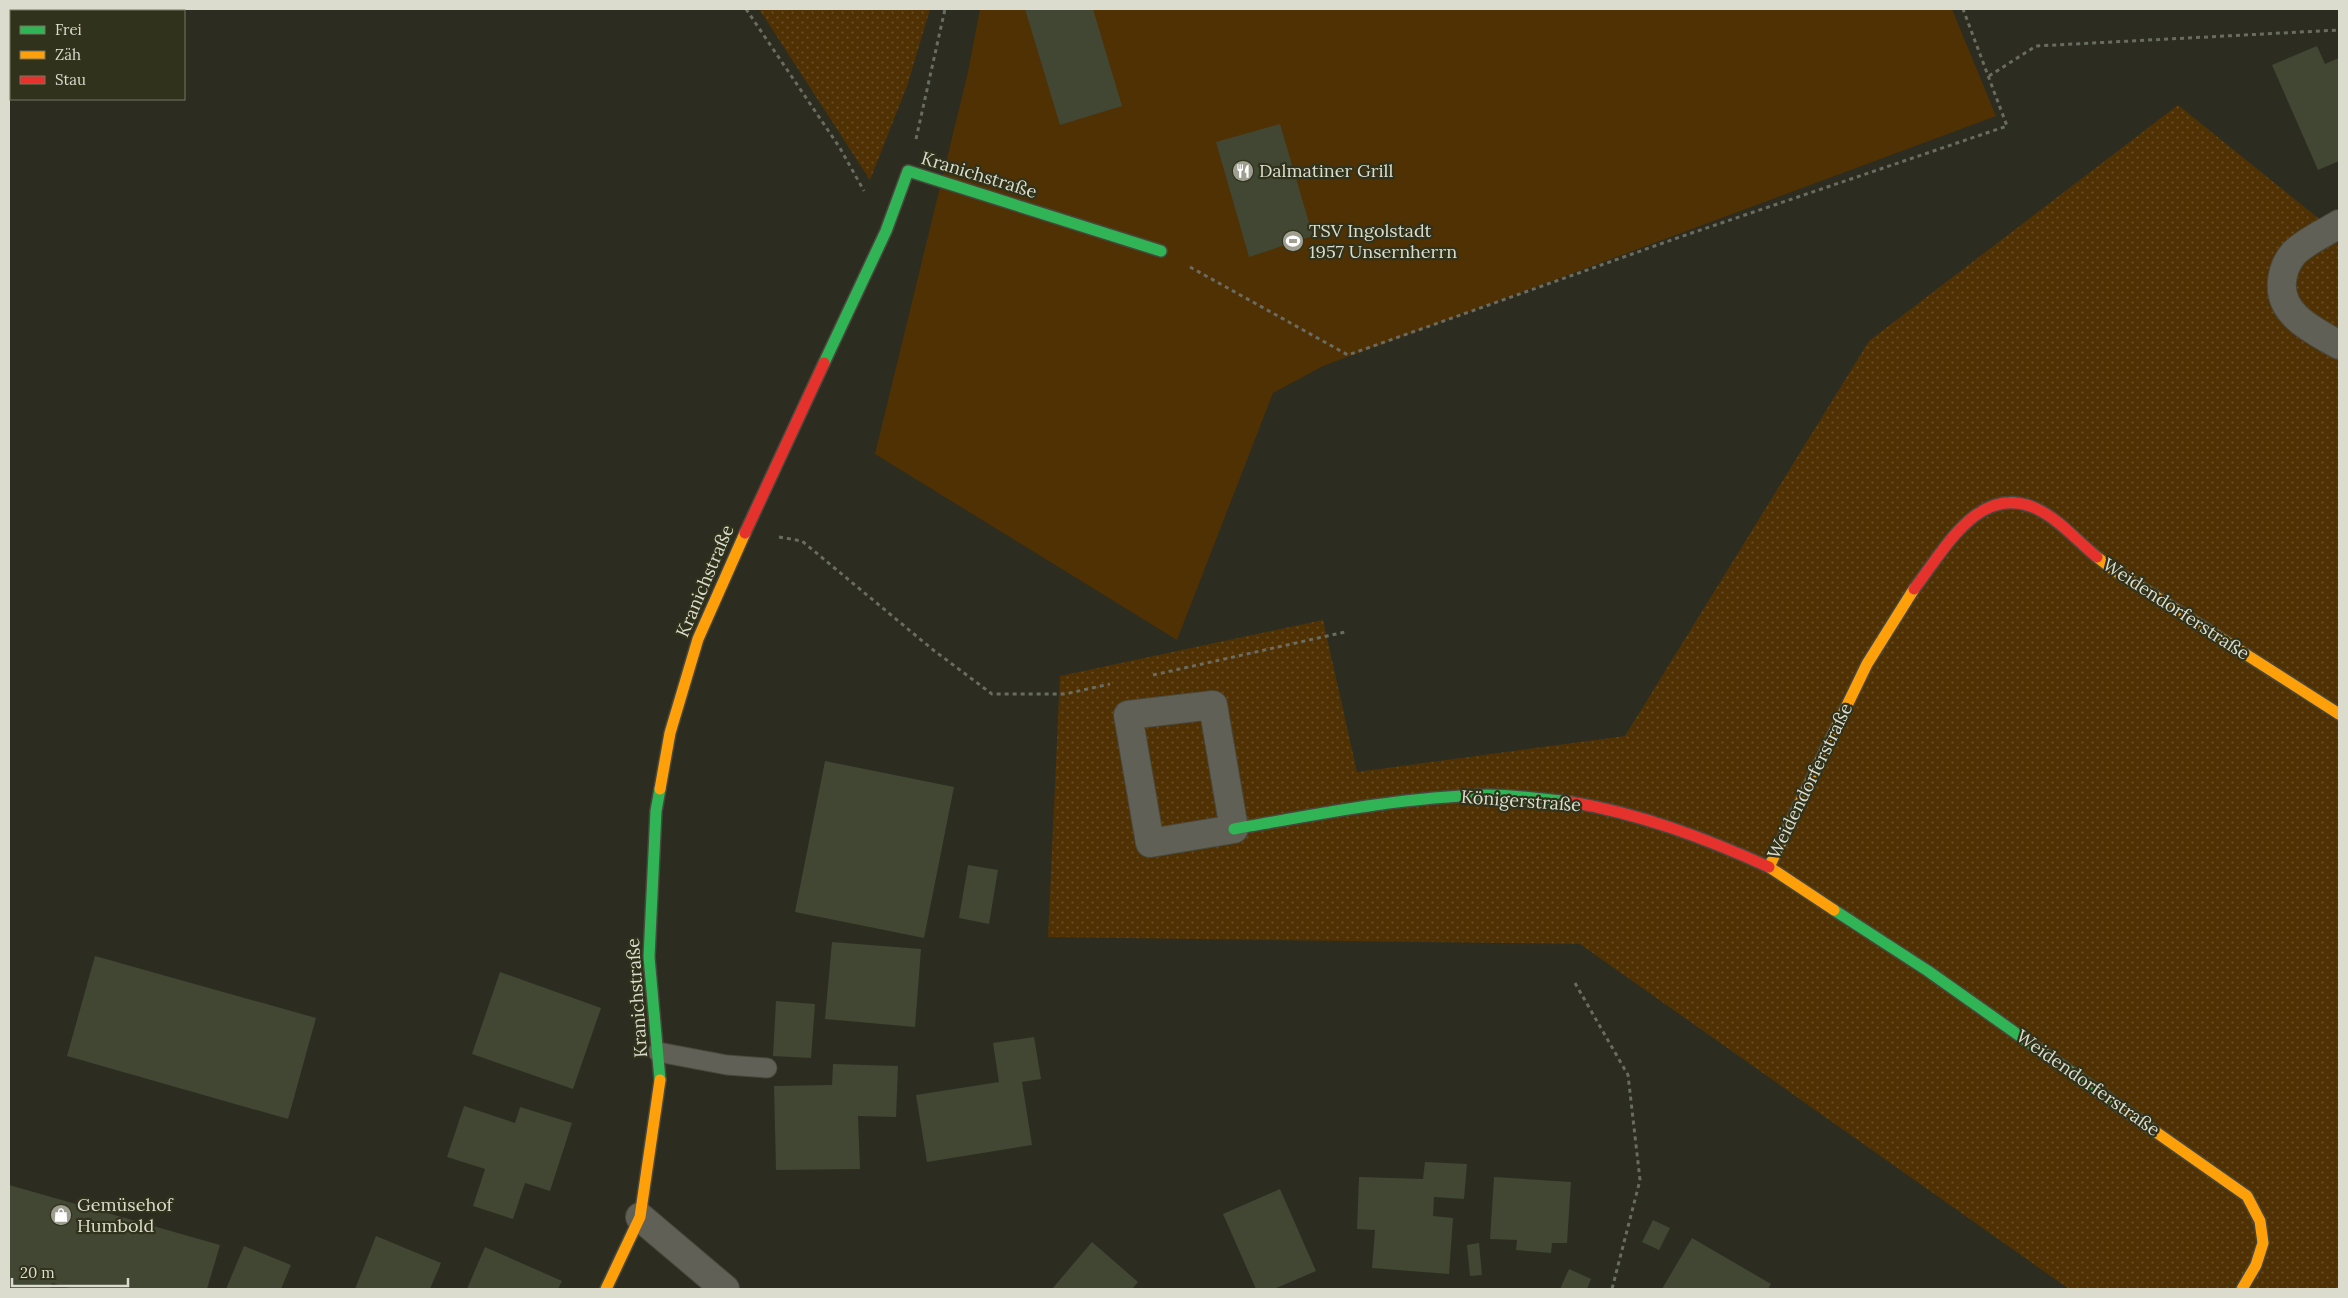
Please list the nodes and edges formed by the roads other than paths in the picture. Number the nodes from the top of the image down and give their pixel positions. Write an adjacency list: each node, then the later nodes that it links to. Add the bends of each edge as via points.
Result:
1 (2339, 224): 3 (street, via 2294,254 2283,274 2281,286 2288,308 2295,317)
2 (1161, 251): 7 (street, Kranichstraße, via 908,171 886,231 698,639 670,733 656,811 649,957)
3 (2339, 345)
4 (2339, 714): 6 (street, Weidendorferstraße, via 2097,558 2043,510 2015,501 2000,502 1974,514 1964,524 1887,631 1867,664)
5 (1234, 829): 5 (street, Königerstraße, via 1150,843 1128,715 1213,705); 6 (street, Königerstraße, via 1393,802 1448,796 1513,796 1614,809 1719,843)
6 (1769, 867): 12 (street, Weidendorferstraße, via 1928,971 2248,1196 2256,1208 2264,1234 2259,1262)
7 (658, 1052): 8 (lane, via 727,1065); 9 (street, Kranichstraße, via 660,1082)
8 (768, 1068)
9 (640, 1217): 10 (street, Kranichstraße); 11 (street)
10 (606, 1289)
11 (724, 1289)
12 (2242, 1289)

